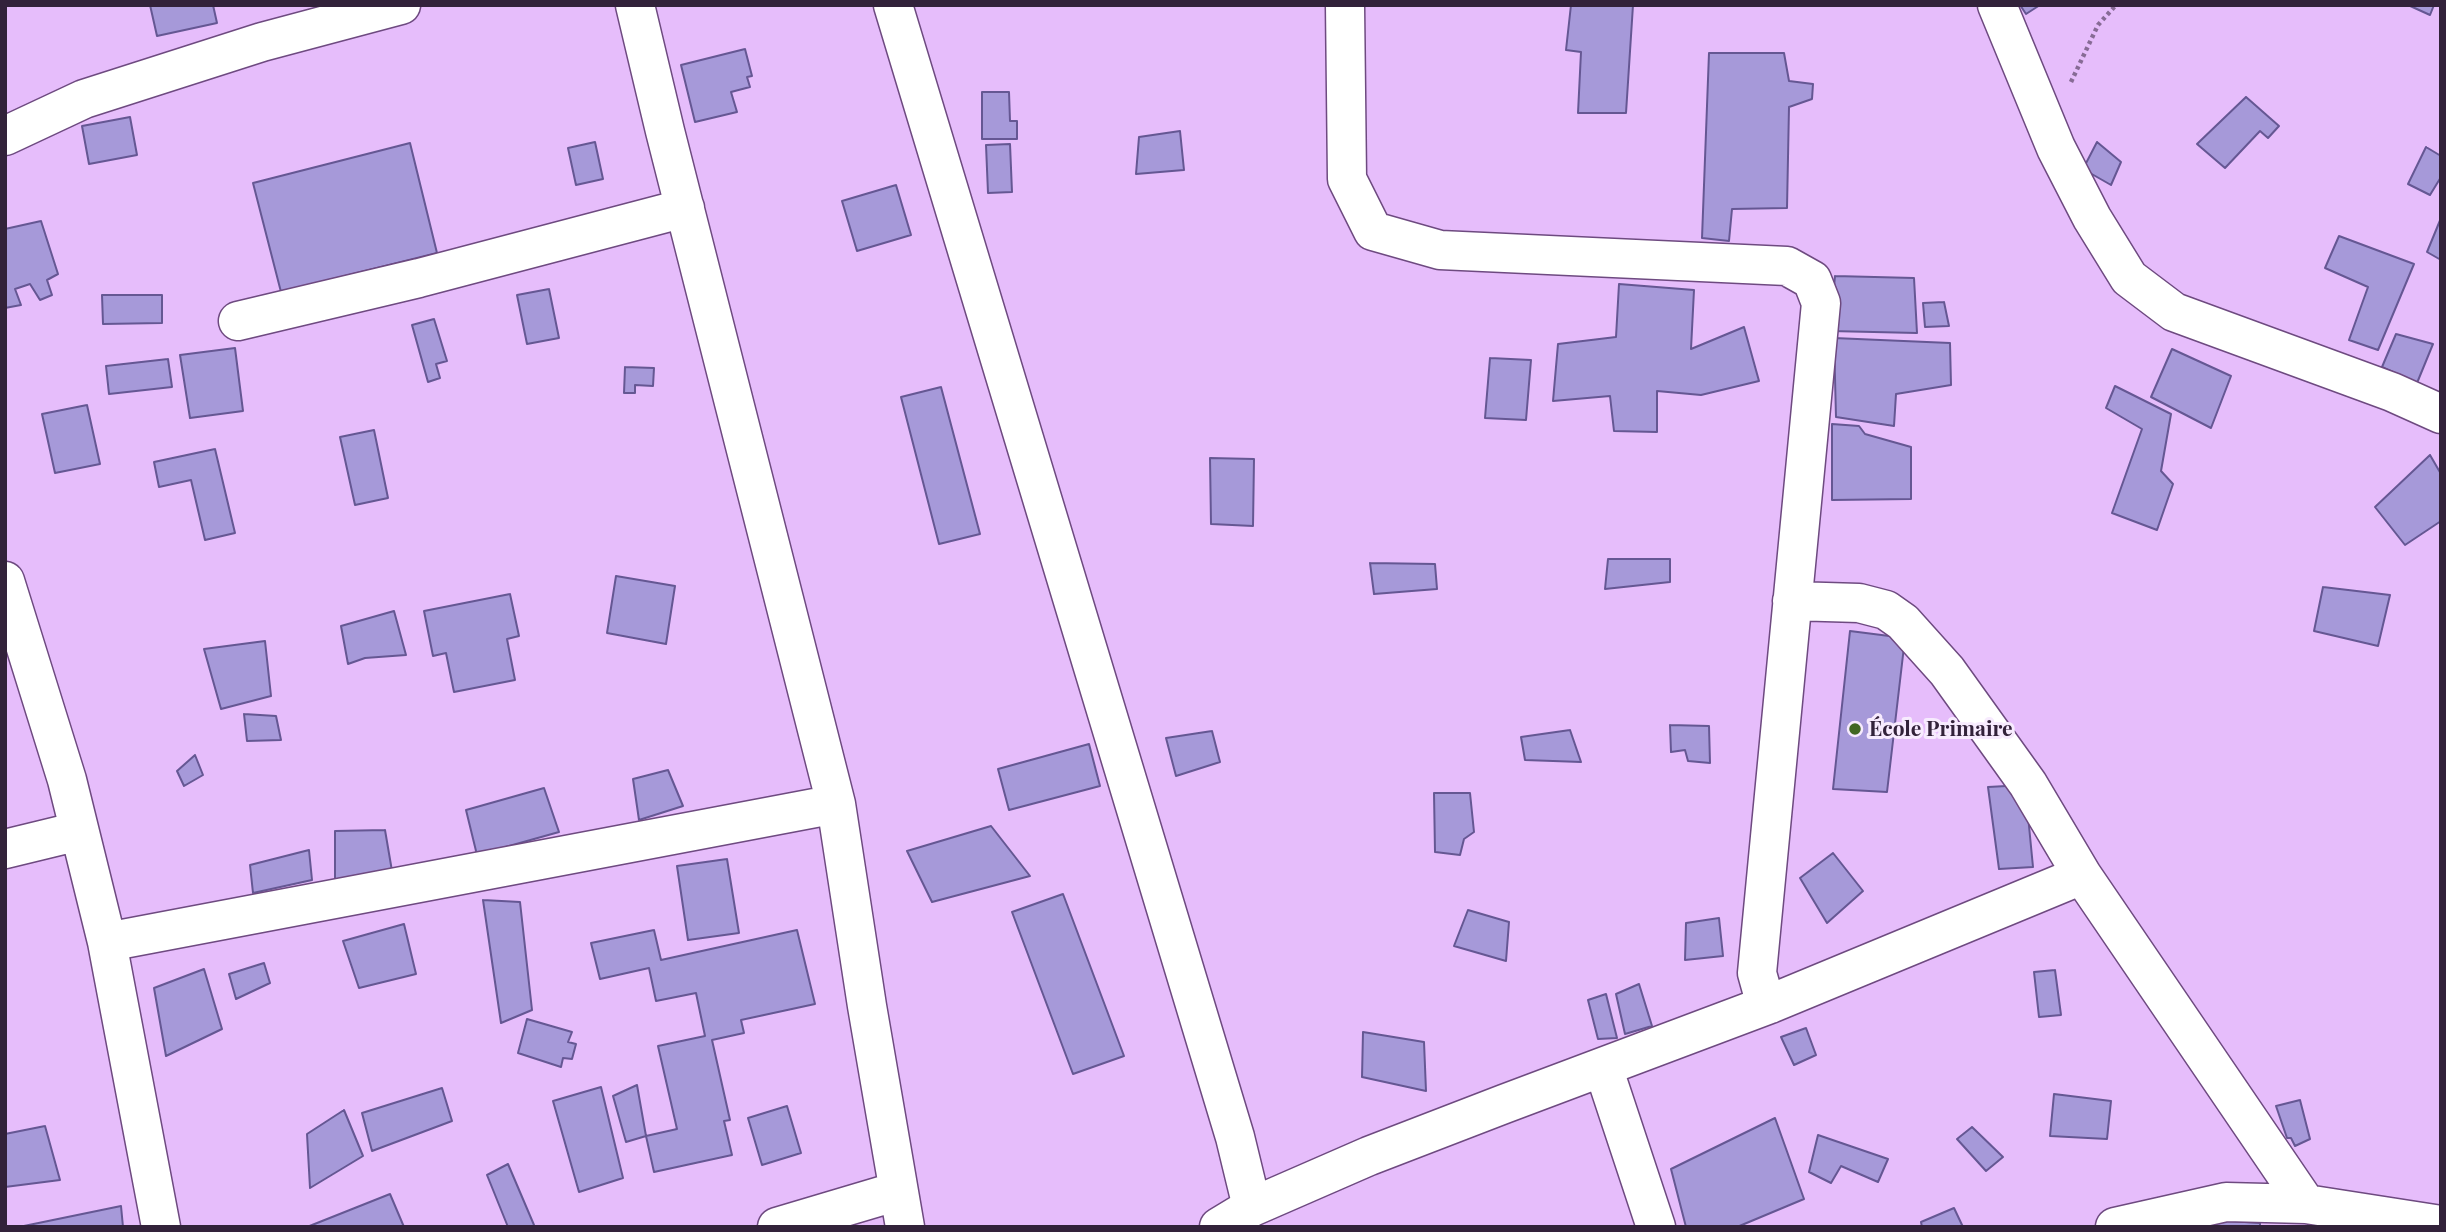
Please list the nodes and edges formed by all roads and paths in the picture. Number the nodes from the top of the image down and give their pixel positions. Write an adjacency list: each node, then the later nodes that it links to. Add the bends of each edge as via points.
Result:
1 (401, 5): 7 (street, via 262,42 84,99)
2 (635, 5): 9 (street)
3 (893, 5): 22 (street, via 1227,1111)
4 (1345, 5): 13 (street, via 1347,179 1373,231 1440,250 1787,266 1812,280 1821,303)
5 (1997, 5): 8 (street)
6 (2116, 5): 8 (path, via 2098,24 2060,106)
7 (5, 136)
8 (2056, 148): 11 (street, via 2129,278 2174,313)
9 (685, 208): 10 (street); 14 (street)
10 (238, 321)
11 (2441, 414)
12 (5, 581): 15 (street)
13 (1792, 601): 17 (street, via 1859,603 1886,610 1903,622 1947,671 2028,784); 19 (street, via 1757,973)
14 (836, 804): 18 (street); 23 (street)
15 (79, 831): 16 (street); 18 (street)
16 (5, 849)
17 (2082, 875): 19 (street); 21 (street)
18 (107, 942): 25 (street)
19 (1770, 1004): 20 (street)
20 (1603, 1067): 22 (street, via 1369,1156); 28 (street)
21 (2306, 1204): 24 (street); 29 (street, via 2226,1202)
22 (1252, 1207): 27 (street)
23 (902, 1209): 26 (street)
24 (2441, 1225)
25 (162, 1227)
26 (777, 1227)
27 (1219, 1227)
28 (1656, 1227)
29 (2115, 1227)

